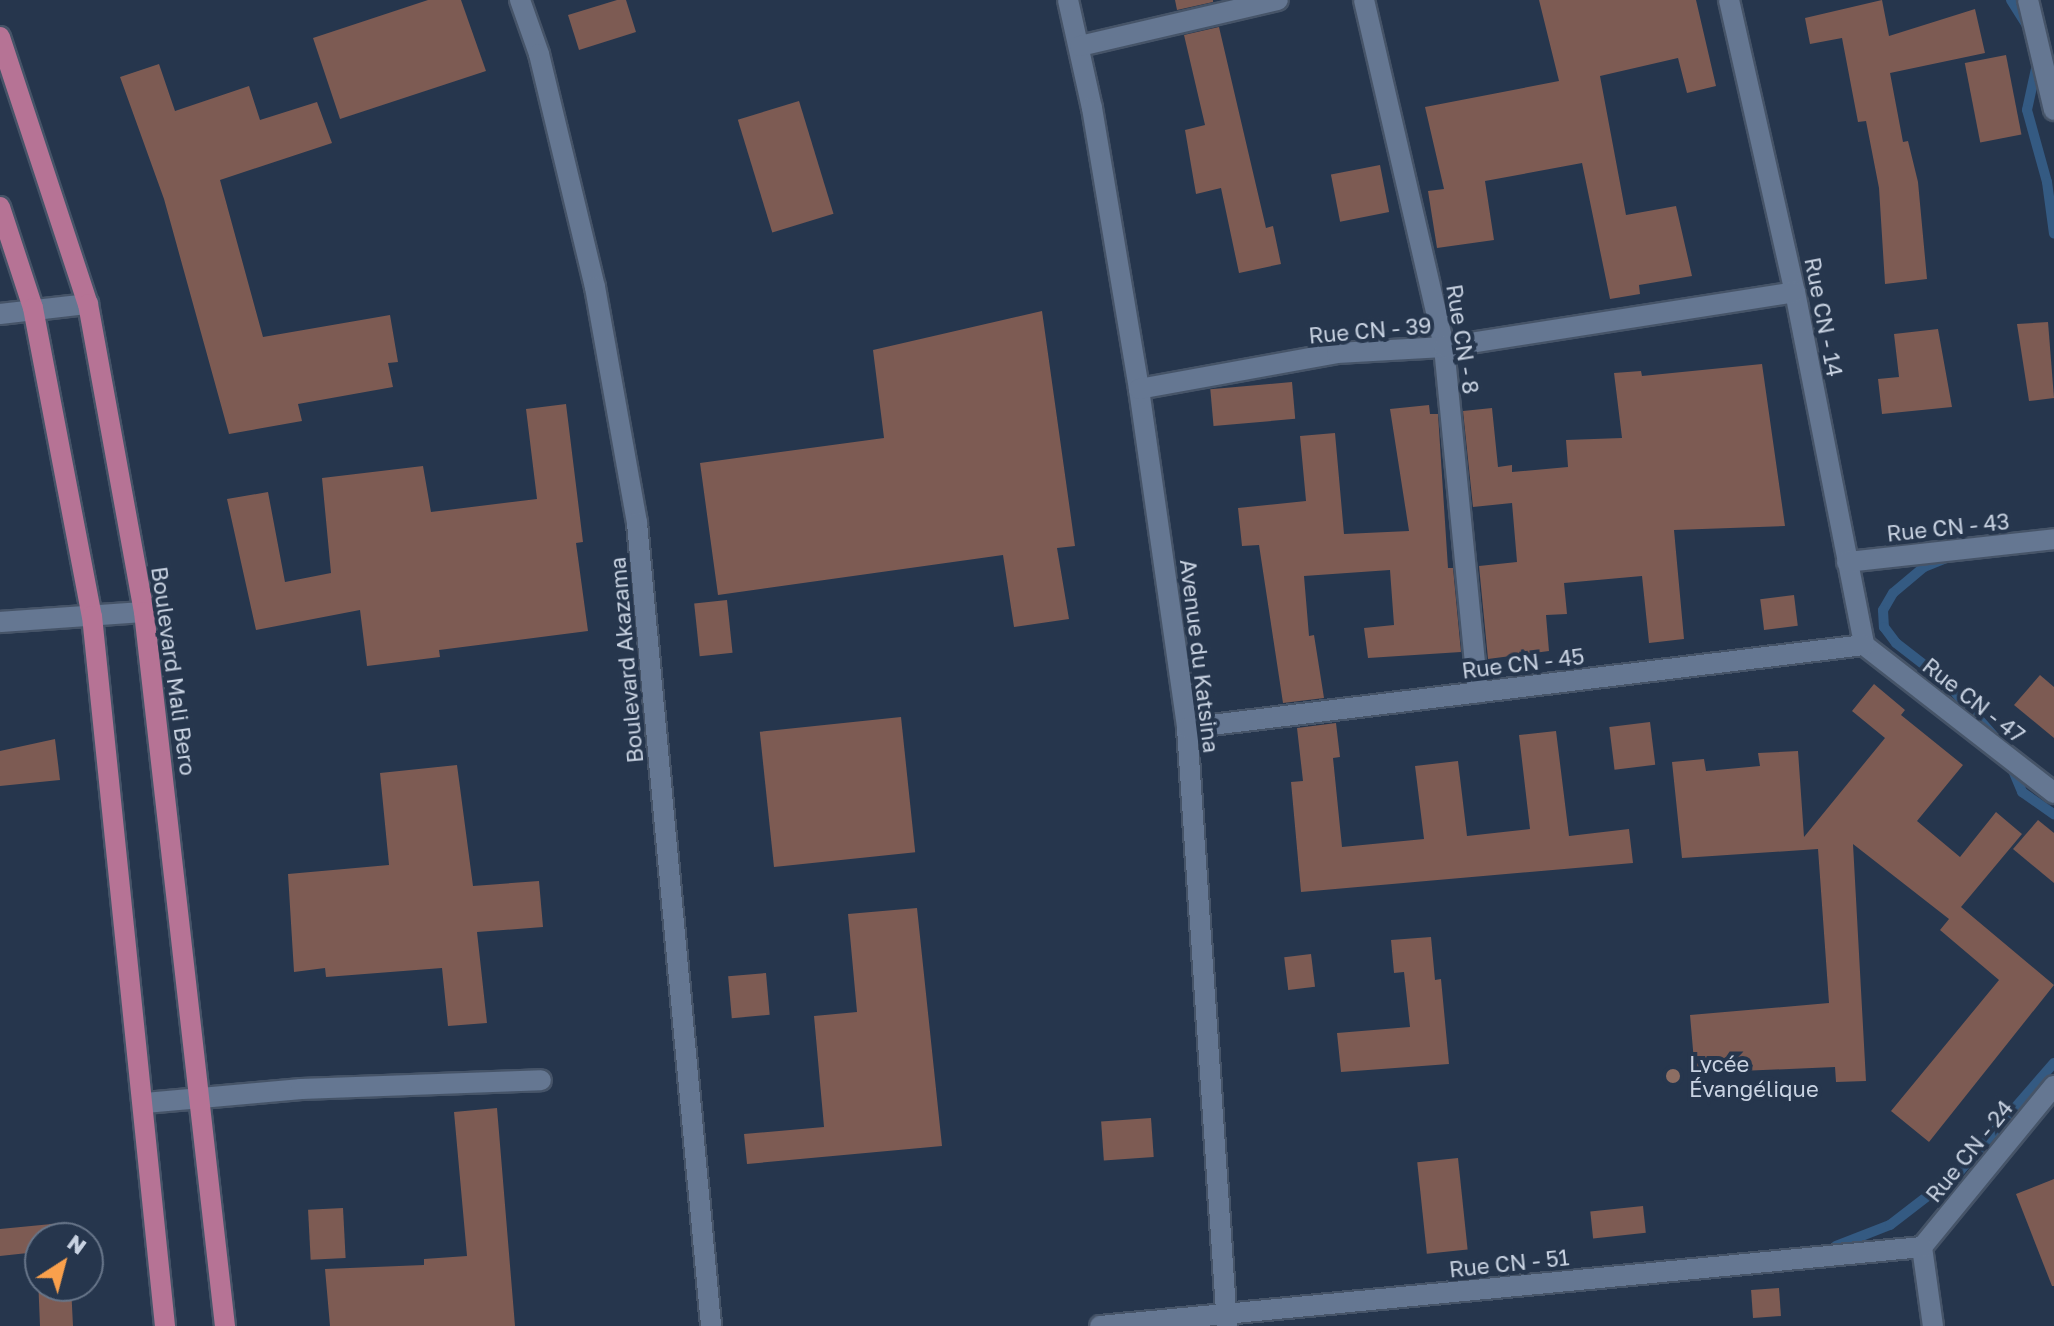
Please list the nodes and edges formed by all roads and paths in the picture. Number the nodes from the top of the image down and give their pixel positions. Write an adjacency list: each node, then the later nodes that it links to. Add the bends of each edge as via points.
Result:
1 (520, 0): 35 (street, Boulevard Akazama, via 539,54 595,287 637,523)
2 (1068, 0): 8 (street, Avenue du Katsina)
3 (1278, 0): 8 (street)
4 (1364, 0): 16 (street, Rue CN - 8)
5 (1729, 0): 12 (street, Rue CN - 14)
6 (2028, 0): 9 (street)
7 (0, 37): 13 (main road, Boulevard Mali Bero)
8 (1080, 46): 17 (street, Avenue du Katsina)
9 (2052, 86): 10 (street)
10 (2054, 110)
11 (0, 207): 14 (main road)
12 (1795, 292): 16 (street, Rue CN - 39); 19 (street, Rue CN - 14)
13 (88, 304): 14 (street); 20 (main road, Boulevard Mali Bero)
14 (33, 308): 15 (street); 21 (main road)
15 (0, 314)
16 (1444, 347): 17 (street, Rue CN - 39, via 1337,353); 24 (street, Rue CN - 8)
17 (1139, 389): 25 (street, Avenue du Katsina)
18 (2054, 539): 19 (street, Rue CN - 43)
19 (1847, 562): 23 (street, Rue CN - 14)
20 (144, 612): 21 (street); 29 (main road, Boulevard Mali Bero)
21 (92, 616): 22 (street); 30 (main road)
22 (0, 622)
23 (1864, 645): 24 (street, Rue CN - 45); 26 (street, Rue CN - 47)
24 (1478, 692): 25 (street, Rue CN - 45)
25 (1187, 728): 32 (street, Avenue du Katsina)
26 (2054, 793)
27 (541, 1080): 29 (street)
28 (2054, 1086): 31 (street, Rue CN - 24)
29 (201, 1098): 30 (street); 34 (main road, Boulevard Mali Bero)
30 (145, 1103): 33 (main road)
31 (1922, 1247): 32 (street, Rue CN - 51); 37 (street)
32 (1226, 1321): 36 (street, Rue CN - 51)
33 (165, 1326)
34 (225, 1326)
35 (711, 1326)
36 (1100, 1326)
37 (1933, 1326)

